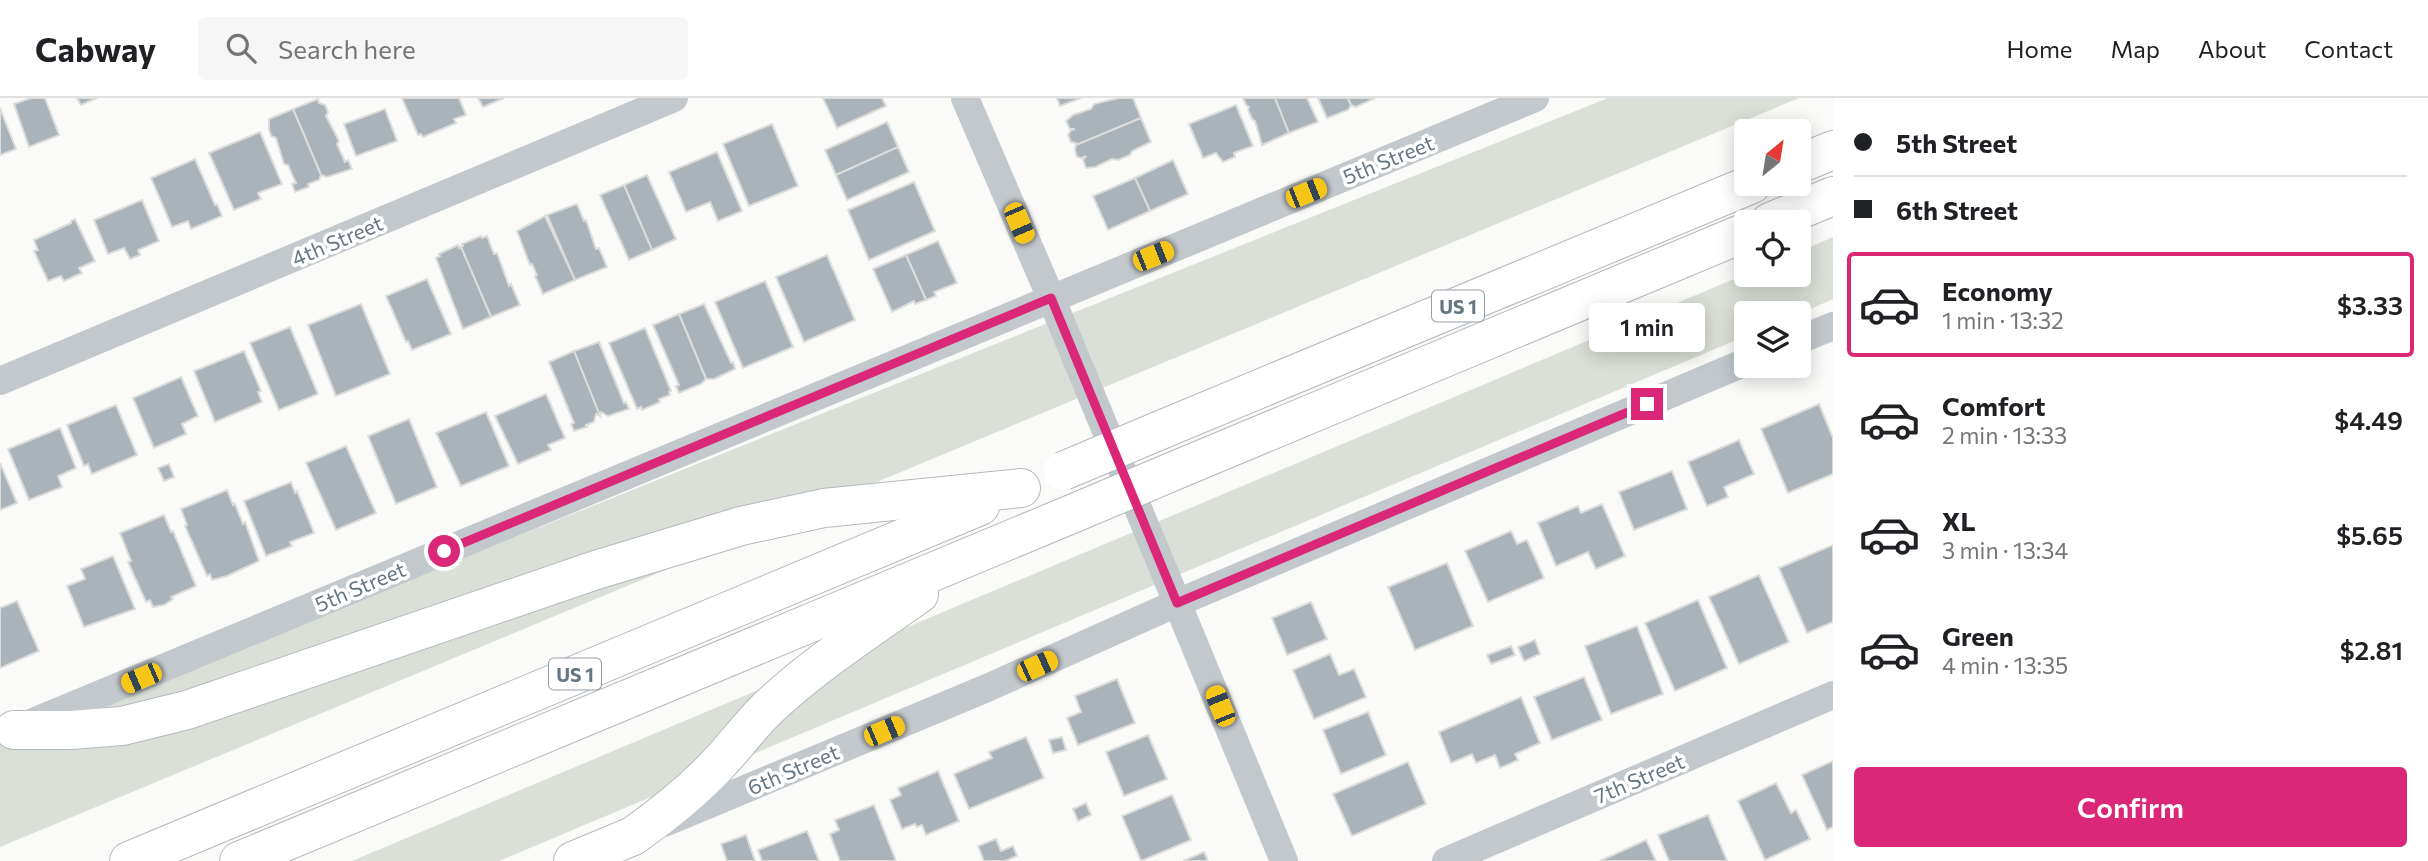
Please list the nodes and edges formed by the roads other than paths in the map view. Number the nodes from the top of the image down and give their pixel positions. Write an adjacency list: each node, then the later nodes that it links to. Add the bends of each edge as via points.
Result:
1 (674, 98): 14 (street, 4th Street)
2 (965, 98): 10 (street)
3 (1535, 98): 10 (street, 5th Street)
4 (1833, 150): 5 (main road)
5 (1811, 159)
6 (1734, 191): 15 (main road, US 1, bridge)
7 (1833, 196): 8 (main road)
8 (1799, 210)
9 (1734, 237): 16 (main road, US 1, bridge)
10 (1051, 298): 17 (street); 19 (street, 5th Street)
11 (1833, 326): 12 (street)
12 (1811, 335)
13 (1734, 367): 17 (street, 6th Street)
14 (0, 381)
15 (1021, 488): 19 (main road, via 824,508 741,526 607,566 187,710 122,726); 21 (main road, US 1)
16 (975, 554): 20 (main road, via 827,658 767,708 679,802); 22 (main road, US 1)
17 (1177, 603): 20 (street, 6th Street); 24 (street)
18 (1833, 695): 25 (street, 7th Street)
19 (7, 733)
20 (633, 836): 23 (main road, 6th Street)
21 (130, 861)
22 (239, 861)
23 (573, 861)
24 (1284, 861)
25 (1446, 861)

